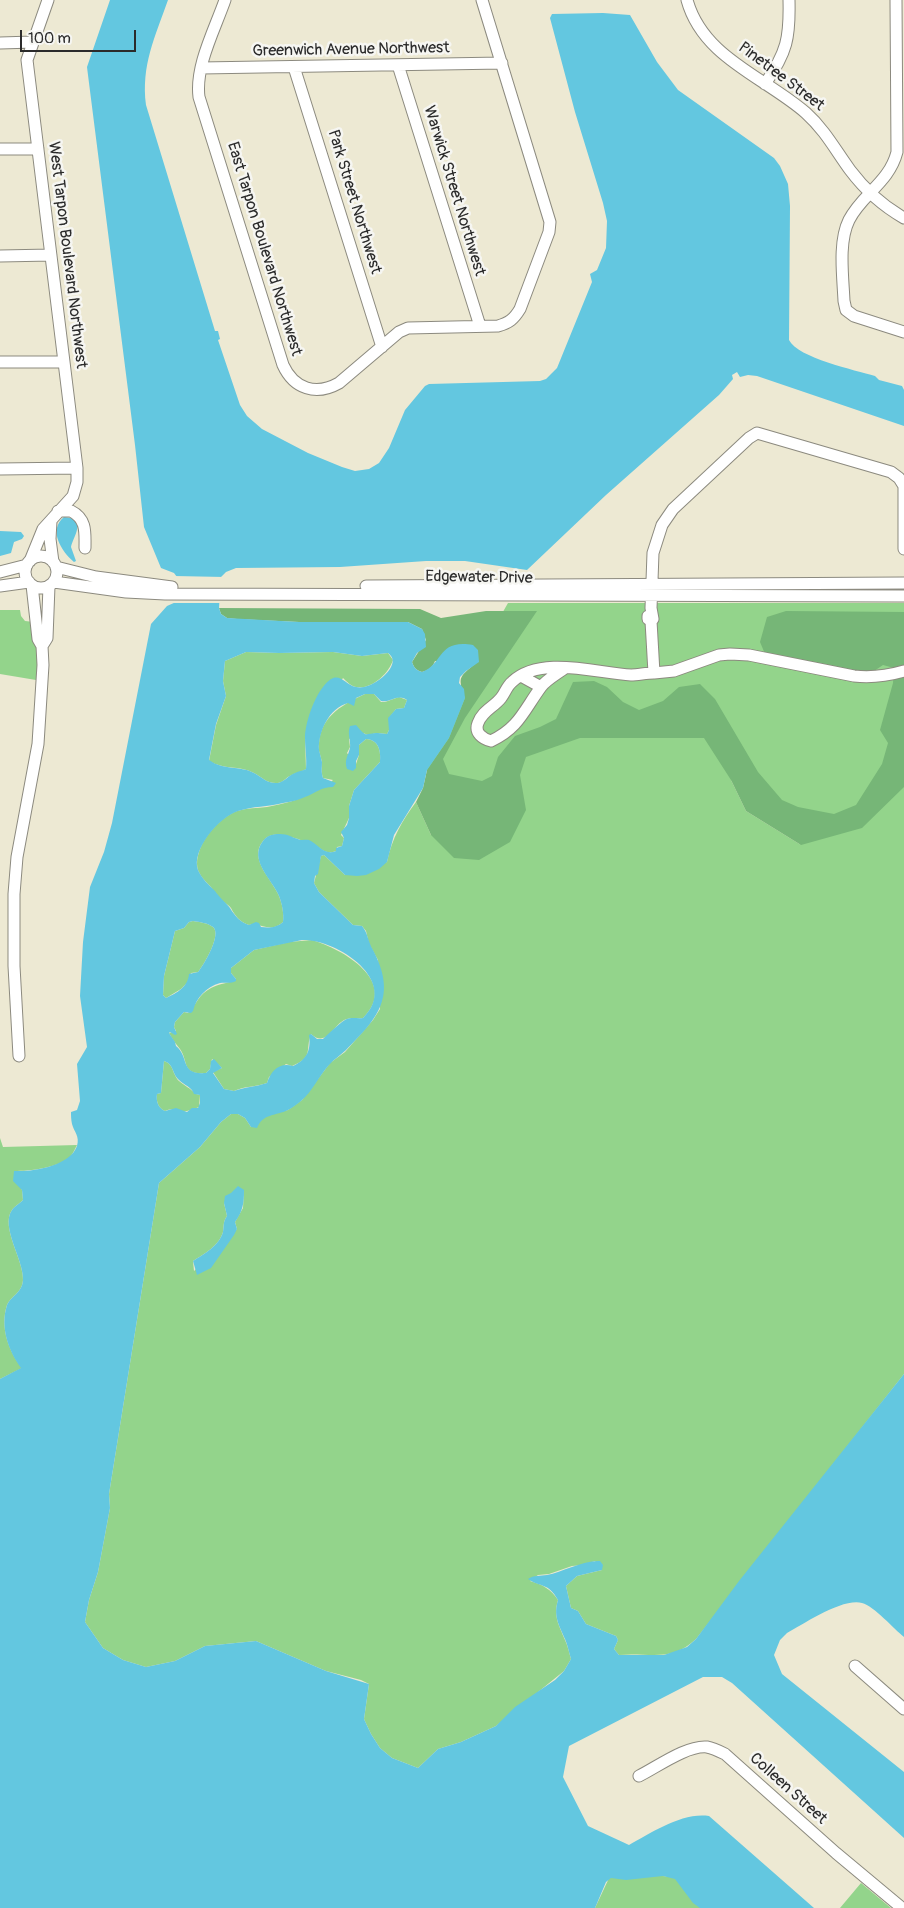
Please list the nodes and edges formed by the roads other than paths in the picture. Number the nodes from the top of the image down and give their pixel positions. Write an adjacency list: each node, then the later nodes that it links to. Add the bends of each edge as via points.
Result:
1 (48, 0): 7 (street, West Tarpon Boulevard Northwest)
2 (224, 0): 12 (street, East Tarpon Boulevard Northwest)
3 (482, 0): 9 (street, East Tarpon Boulevard Northwest)
4 (687, 0): 13 (street, Pinetree Street, via 698,25 711,43)
5 (789, 0): 13 (street, via 788,41 781,60)
6 (896, 0): 16 (street, via 897,152 891,170)
7 (33, 42): 8 (street); 15 (street, West Tarpon Boulevard Northwest, via 27,60)
8 (0, 43)
9 (502, 64): 10 (street, Greenwich Avenue Northwest); 20 (street, East Tarpon Boulevard Northwest, via 550,222 515,318 498,326)
10 (398, 65): 11 (street, Greenwich Avenue Northwest); 20 (street, Warwick Street Northwest)
11 (294, 67): 12 (street, Greenwich Avenue Northwest); 22 (street, Park Street Northwest)
12 (201, 68): 22 (street, East Tarpon Boulevard Northwest, via 200,96 288,374 302,387 312,390 331,388)
13 (765, 84): 16 (street, Pinetree Street, via 799,107 820,128)
14 (0, 149): 15 (street)
15 (38, 149): 18 (street, West Tarpon Boulevard Northwest)
16 (871, 194): 17 (street, Pinetree Street); 21 (street, via 853,214 845,231 846,310 854,316)
17 (904, 218)
18 (51, 255): 19 (street); 24 (street, West Tarpon Boulevard Northwest)
19 (0, 256)
20 (480, 326): 22 (street, East Tarpon Boulevard Northwest, via 408,328)
21 (904, 332)
22 (382, 347)
23 (0, 362): 24 (street)
24 (64, 362): 25 (street, West Tarpon Boulevard Northwest)
25 (77, 468): 26 (street); 27 (street, West Tarpon Boulevard Northwest, via 73,496)
26 (0, 469)
27 (54, 516): 28 (street, via 71,511 81,518 86,531); 30 (street, West Tarpon Boulevard Northwest, via 43,530); 31 (street, via 50,539)
28 (85, 548)
29 (904, 549): 33 (street, via 904,486 900,478 891,472 757,433 667,517 654,544)
30 (29, 563): 31 (street, via 42,557); 32 (street); 35 (street, via 26,574)
31 (55, 565): 36 (street, via 57,575); 38 (street, Edgewater Drive, via 96,577)
32 (0, 572)
33 (652, 583): 34 (street, Edgewater Drive); 39 (street, Edgewater Drive); 40 (street)
34 (904, 583)
35 (31, 584): 36 (street, via 41,588); 37 (street); 42 (street, via 38,639)
36 (51, 584): 38 (street, Edgewater Drive, via 126,592); 42 (street, via 47,638)
37 (0, 586)
38 (164, 590): 39 (street, Edgewater Drive)
39 (235, 591): 40 (street, Edgewater Drive)
40 (652, 595): 41 (street, Edgewater Drive); 45 (street, via 648,619 651,621)
41 (904, 596)
42 (42, 646): 48 (street, via 38,744 16,857 14,966)
43 (565, 668): 45 (street, via 632,675); 46 (street, via 544,668); 47 (street)
44 (904, 671): 45 (street, via 872,678 730,654 719,655 691,667)
45 (654, 672)
46 (521, 676): 47 (street); 47 (street, via 511,683 501,699 484,712 477,724 482,738 491,741 499,738 518,722)
47 (541, 687)
48 (19, 1056)
49 (855, 1666): 50 (street)
50 (904, 1709)
51 (639, 1776): 52 (street, Colleen Street, via 688,1751 716,1749)
52 (902, 1908)

